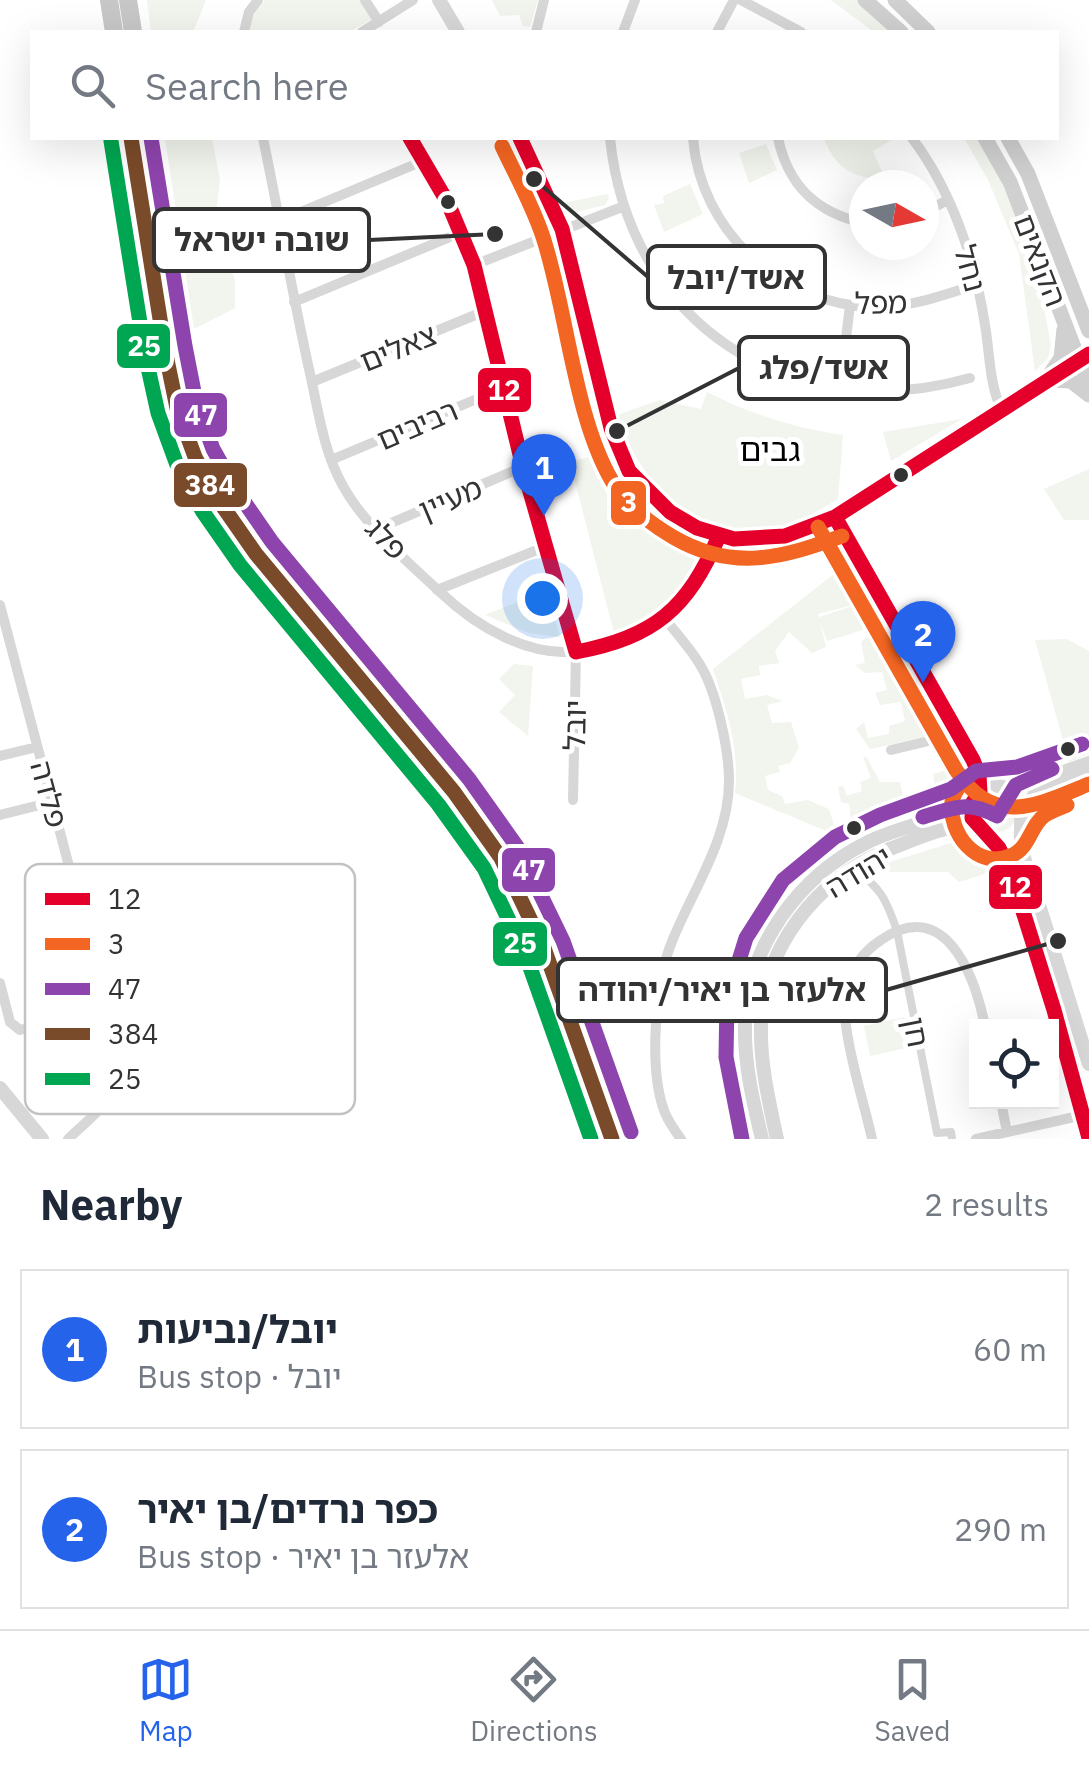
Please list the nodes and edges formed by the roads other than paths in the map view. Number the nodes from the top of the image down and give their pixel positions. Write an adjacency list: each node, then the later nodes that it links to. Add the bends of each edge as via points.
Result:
1 (109, 0): 13 (highway)
2 (128, 0): 14 (highway)
3 (258, 0): 15 (street)
4 (366, 0): 12 (street)
5 (413, 0): 12 (street)
6 (439, 0): 17 (street)
7 (544, 0): 18 (street)
8 (635, 0): 19 (street)
9 (738, 0): 20 (street); 21 (street)
10 (864, 0): 22 (main road)
11 (895, 0): 23 (main road)
12 (379, 22): 16 (street)
13 (114, 30)
14 (133, 30)
15 (244, 30)
16 (365, 30)
17 (457, 30)
18 (536, 30)
19 (624, 30)
20 (717, 30)
21 (797, 30)
22 (899, 30)
23 (926, 30)
24 (131, 140): 99 (highway, via 165,350 195,457 256,554 501,858 533,920)
25 (150, 140): 100 (highway, via 183,346 212,450 270,543 469,781 517,849 562,941)
26 (265, 140): 40 (street, פלג)
27 (411, 140): 35 (street, יובל)
28 (521, 140): 41 (street)
29 (610, 140): 38 (street)
30 (693, 140): 46 (street, מפל, via 699,174 741,248 785,283)
31 (778, 140): 39 (street, via 802,192)
32 (913, 140): 36 (street, נחל)
33 (986, 140): 48 (main road, הקנאים, via 1010,182)
34 (1009, 140): 49 (main road, הקנאים)
35 (423, 160): 40 (street); 42 (street, יובל)
36 (948, 200): 37 (street); 44 (street, נחל)
37 (939, 204)
38 (622, 206): 41 (street); 56 (street, via 655,274 693,320 780,374)
39 (849, 218)
40 (279, 222): 45 (street, פלג)
41 (562, 230): 43 (street); 63 (street, via 610,428 629,471 670,512)
42 (462, 232): 43 (street, יובל); 45 (street)
43 (474, 265): 47 (street, יובל)
44 (978, 284): 46 (street, מפל, via 896,306); 58 (street, נחל)
45 (294, 302): 53 (street, פלג)
46 (850, 305): 56 (street)
47 (485, 311): 53 (street, צאלים); 55 (street, יובל)
48 (1064, 320): 50 (main road, הקנאים); 52 (main road, via 1061,358)
49 (1089, 331)
50 (1084, 356): 52 (street); 54 (main road, הקנאים)
51 (970, 378): 56 (street, via 908,390)
52 (1046, 380): 57 (main road, via 1071,381); 58 (street)
53 (312, 382): 59 (street, פלג)
54 (1089, 386)
55 (503, 388): 59 (street, רביבים); 60 (street, יובל)
56 (840, 388)
57 (1089, 395)
58 (1001, 409): 61 (street)
59 (331, 460): 62 (street, פלג)
60 (524, 466): 62 (street, מעיין); 64 (street, יובל)
61 (835, 517): 63 (street, via 786,536); 69 (street)
62 (377, 529): 65 (street, פלג)
63 (719, 536): 67 (street, פלג, via 694,588)
64 (547, 546): 65 (street); 68 (street, יובל)
65 (437, 590): 68 (street, פלג, via 495,634)
66 (0, 605): 70 (street, פלדה)
67 (666, 620): 68 (street, פלג, via 630,641); 101 (street, via 701,665 723,734 729,781 722,828 671,942 661,988 658,1083 664,1112)
68 (576, 652): 78 (street, יובל)
69 (958, 734): 71 (street); 73 (street)
70 (37, 747): 72 (street); 79 (street, פלדה)
71 (892, 750)
72 (0, 756)
73 (973, 760): 76 (street); 77 (street)
74 (1089, 763): 76 (street, via 1021,787)
75 (1089, 777): 81 (street, via 1034,796)
76 (1001, 787): 77 (street); 81 (street, via 1017,797)
77 (977, 795): 82 (street); 102 (street, יהודה, via 846,854 809,882 780,919 755,972 745,1020)
78 (573, 800)
79 (52, 802): 80 (street); 84 (street, פלדה)
80 (0, 815)
81 (1021, 816): 83 (street, via 1006,835); 90 (street, via 1022,851)
82 (975, 826): 83 (street); 85 (street, יהודה, via 953,827)
83 (988, 836): 93 (street, via 1012,876)
84 (68, 864)
85 (854, 867): 86 (street, חן, via 880,887); 103 (street, יהודה, via 802,913 770,976 762,1054)
86 (898, 931): 88 (street, via 929,929 950,942 966,965); 104 (street, via 860,959 845,990 846,1025); 105 (street, חן, via 937,1133 950,1132)
87 (0, 983): 89 (street, via 10,1022)
88 (984, 1019)
89 (25, 1029)
90 (1089, 1064)
91 (0, 1088): 97 (street)
92 (1002, 1109): 95 (street)
93 (1086, 1112): 95 (street); 96 (street)
94 (94, 1114): 98 (street, פלדה)
95 (1007, 1132): 106 (street)
96 (1089, 1138)
97 (42, 1139)
98 (68, 1139)
99 (612, 1139)
100 (630, 1139)
101 (680, 1139)
102 (762, 1139)
103 (777, 1139)
104 (872, 1139)
105 (952, 1139)
106 (976, 1139)

